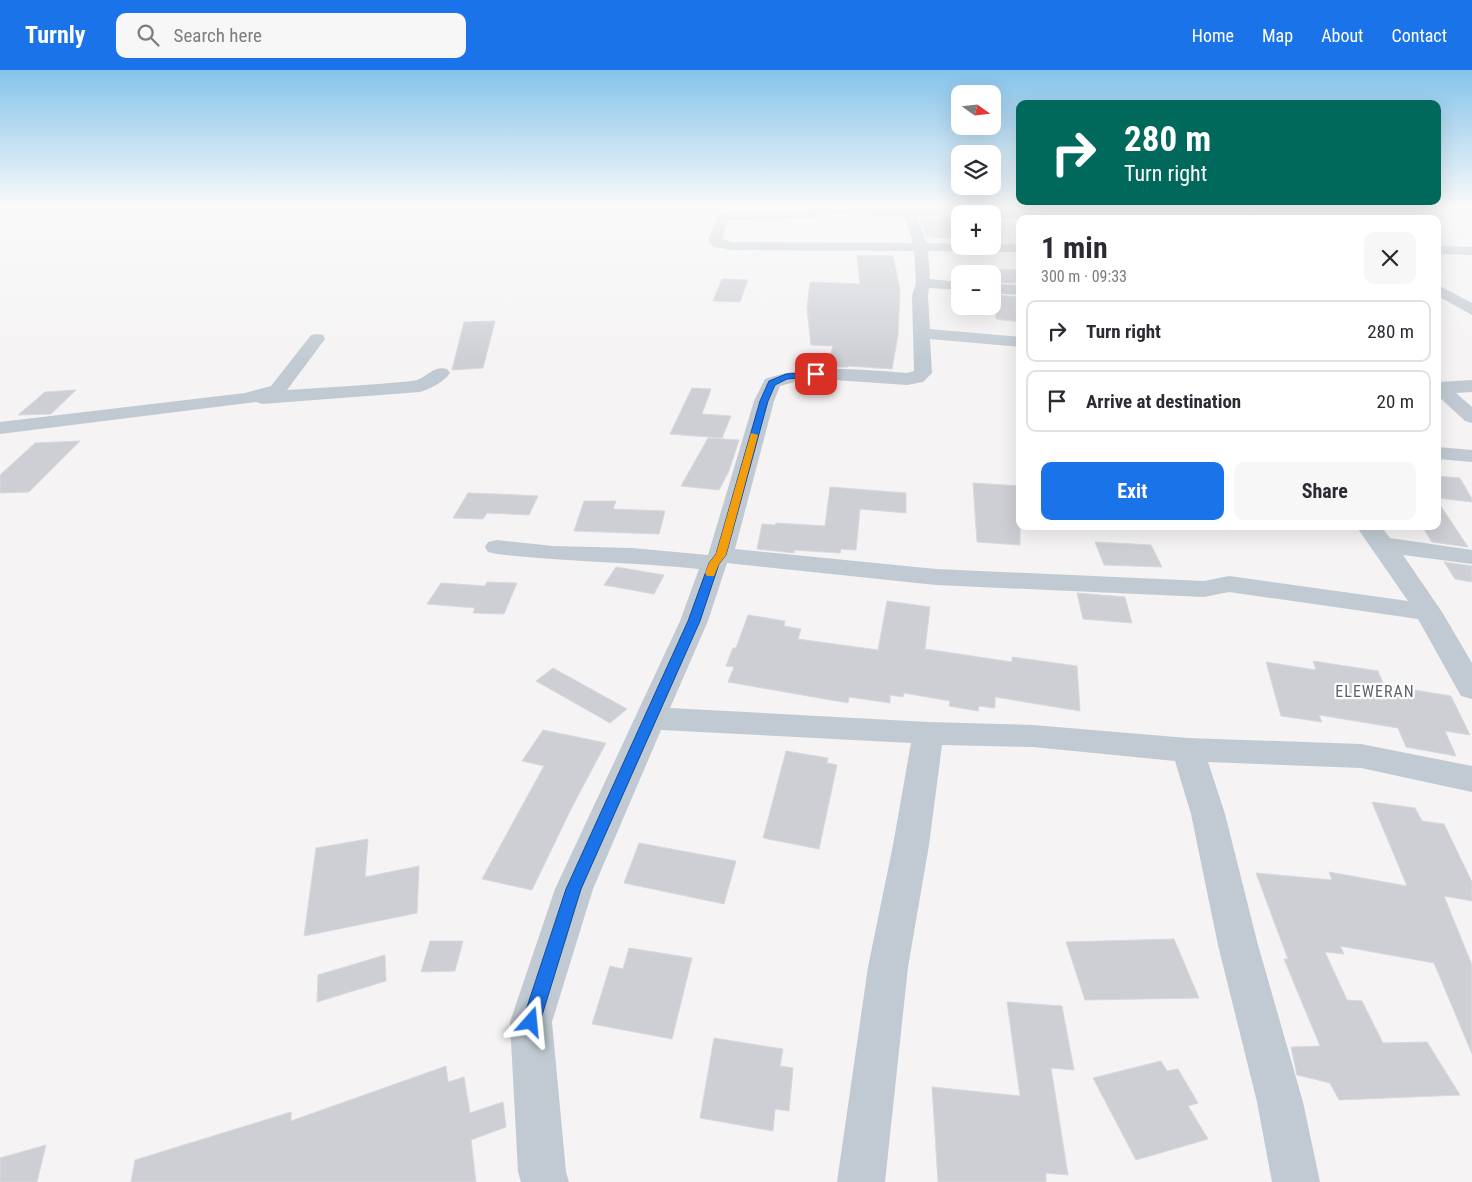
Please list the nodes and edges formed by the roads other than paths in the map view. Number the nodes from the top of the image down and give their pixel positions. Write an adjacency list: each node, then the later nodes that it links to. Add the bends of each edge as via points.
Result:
1 (922, 258): 2 (street)
2 (923, 283): 3 (street); 10 (street, via 920,296)
3 (951, 285)
4 (1441, 288): 5 (street)
5 (1464, 288)
6 (1001, 289): 7 (street)
7 (1016, 290)
8 (1441, 290): 9 (street)
9 (1472, 310)
10 (922, 333): 12 (street); 25 (street, via 923,373 917,378 816,374 786,377 772,383)
11 (317, 339): 17 (street, via 278,390)
12 (1016, 342)
13 (441, 373): 17 (street, via 420,386)
14 (1472, 386): 15 (street)
15 (1441, 387)
16 (1441, 390): 18 (street)
17 (246, 399): 19 (street)
18 (1472, 416)
19 (0, 428)
20 (1441, 453): 21 (street)
21 (1472, 456)
22 (1376, 535): 24 (street, via 1434,553); 26 (street)
23 (497, 547): 25 (street, via 553,553)
24 (1472, 557)
25 (717, 559): 26 (street, via 936,577 1204,589 1229,584); 28 (street, via 694,621)
26 (1429, 612): 27 (street)
27 (1472, 689)
28 (650, 718): 29 (street); 32 (street, via 574,889 531,1022)
29 (928, 733): 30 (street, via 1032,736); 33 (street, via 888,967)
30 (1188, 750): 31 (street, via 1361,756); 34 (street, via 1208,814 1238,945 1280,1102)
31 (1472, 779)
32 (544, 1182)
33 (861, 1182)
34 (1296, 1182)

